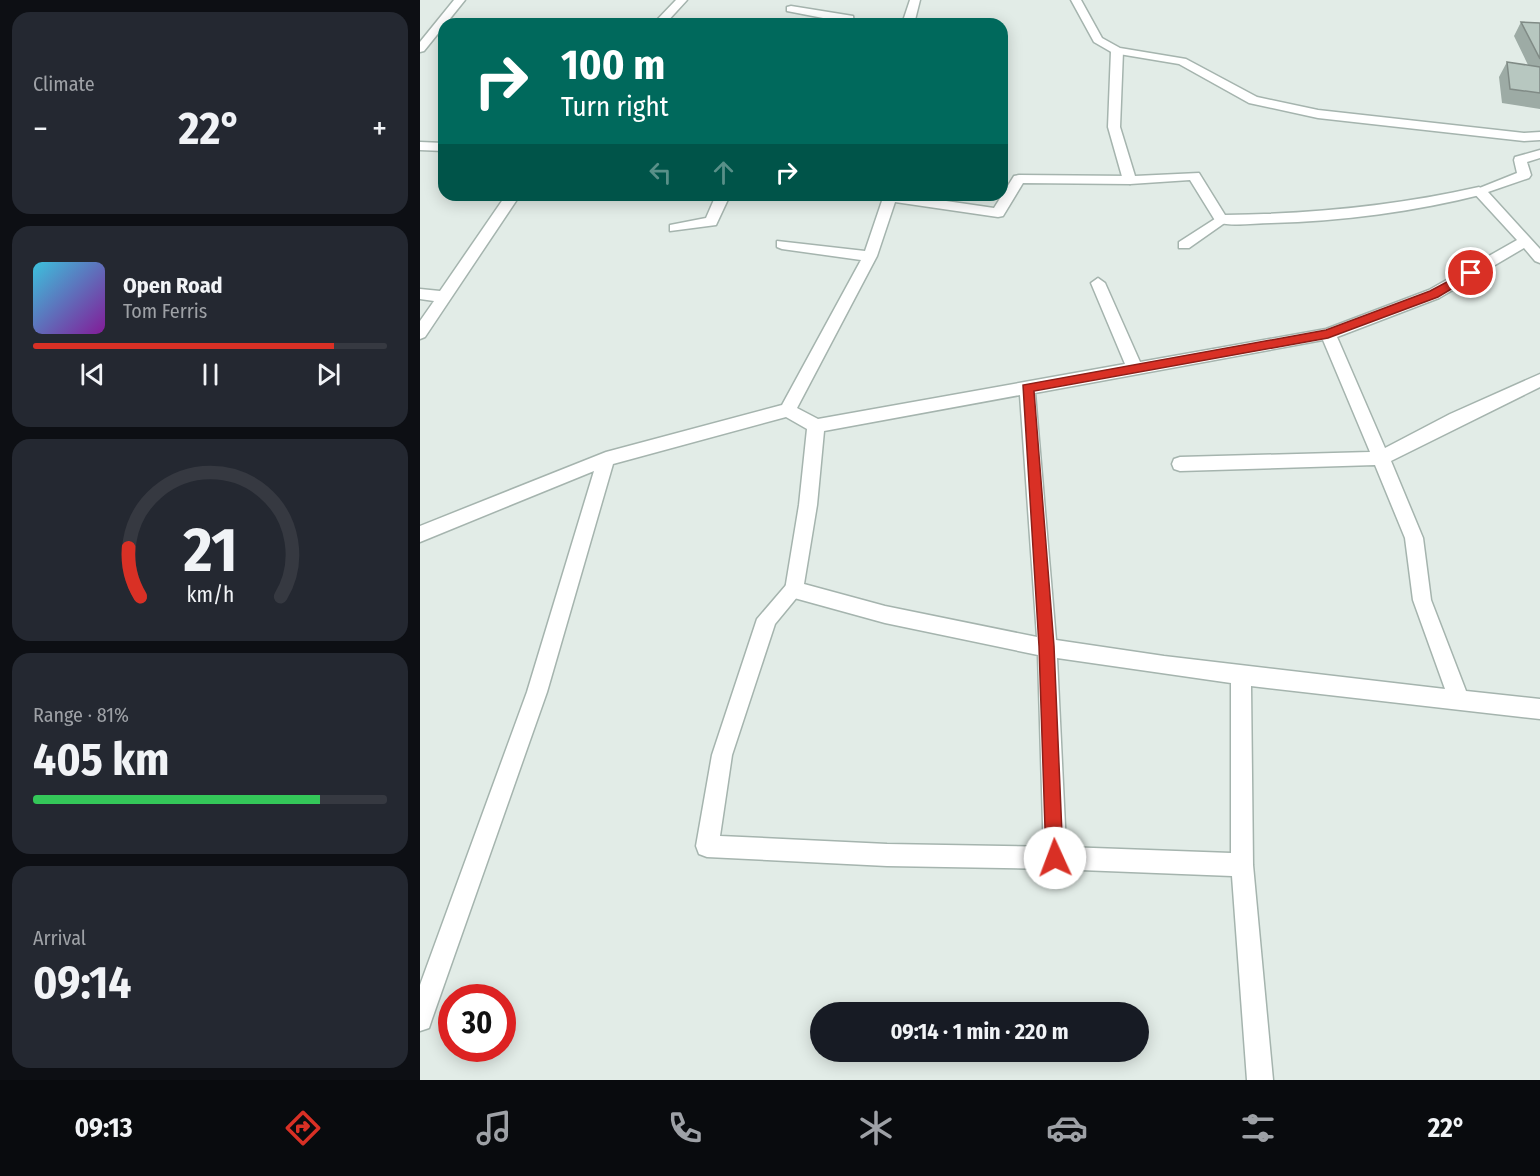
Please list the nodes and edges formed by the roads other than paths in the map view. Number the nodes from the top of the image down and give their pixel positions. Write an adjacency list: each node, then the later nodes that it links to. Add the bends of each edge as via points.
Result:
1 (460, 0): 6 (street)
2 (682, 0): 7 (street)
3 (915, 0): 9 (street)
4 (1076, 0): 12 (street, via 1098,40)
5 (791, 9): 8 (street)
6 (445, 18)
7 (665, 18)
8 (849, 18)
9 (910, 18)
10 (438, 27): 11 (street)
11 (420, 49)
12 (1117, 51): 13 (street, via 1182,61 1253,100 1318,114); 17 (street, via 1114,127)
13 (1538, 139)
14 (420, 146): 15 (street)
15 (438, 147)
16 (1540, 154): 18 (street, via 1520,160 1524,176)
17 (1131, 180): 19 (street, via 1019,179); 25 (street, via 1194,176)
18 (1479, 191): 25 (street, via 1368,212 1272,220); 27 (street)
19 (1008, 197)
20 (509, 201): 34 (street)
21 (720, 201): 26 (street, via 711,222)
22 (888, 201): 30 (street)
23 (922, 201): 24 (street, via 998,213)
24 (1005, 201)
25 (1221, 219): 29 (street)
26 (675, 228)
27 (1526, 241): 31 (street); 36 (street, via 1434,294)
28 (782, 244): 30 (street)
29 (1184, 245)
30 (870, 256): 40 (street)
31 (1540, 258)
32 (1098, 283): 37 (street)
33 (420, 294): 34 (street)
34 (444, 297): 35 (street)
35 (420, 333)
36 (1328, 334): 37 (street); 42 (street)
37 (1135, 369): 39 (street)
38 (1540, 380): 42 (street)
39 (1028, 388): 41 (street); 47 (street)
40 (788, 410): 41 (street); 43 (street)
41 (816, 426): 46 (street)
42 (1382, 458): 44 (street); 49 (street, via 1414,538 1422,600)
43 (606, 459): 45 (street); 53 (street, via 537,692)
44 (1180, 464)
45 (420, 534)
46 (794, 590): 47 (street, via 871,613); 51 (street, via 767,619 763,630 722,755 707,846)
47 (1047, 646): 48 (street, via 1151,666); 51 (street)
48 (1241, 674): 49 (street); 52 (street)
49 (1459, 699): 50 (street)
50 (1540, 709)
51 (1055, 858): 52 (street)
52 (1242, 865): 54 (street)
53 (420, 1019)
54 (1260, 1080)

